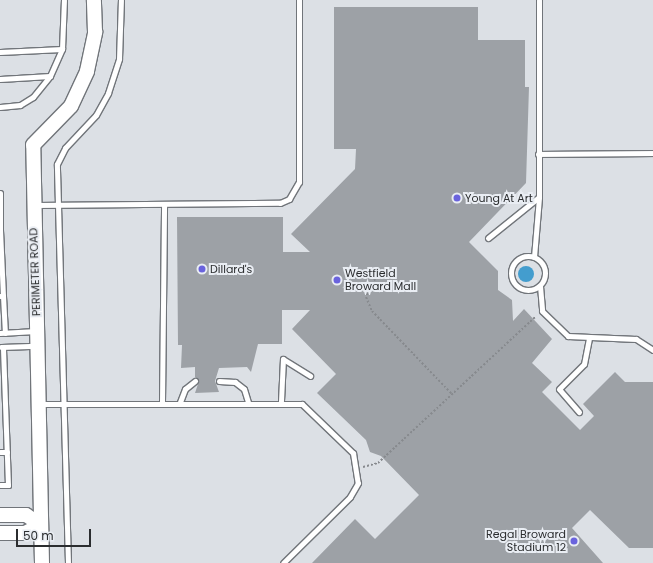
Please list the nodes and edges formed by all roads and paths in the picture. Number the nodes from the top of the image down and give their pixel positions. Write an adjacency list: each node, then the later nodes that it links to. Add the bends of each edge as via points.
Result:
1 (64, 0): 6 (lane)
2 (94, 0): 17 (street, PERIMETER ROAD, via 95,32 87,71 70,106 33,144)
3 (121, 0): 18 (lane, via 117,64 108,93 96,115 65,148 57,164)
4 (299, 0): 16 (lane, via 297,190 280,203)
5 (539, 0): 12 (lane)
6 (62, 49): 7 (lane); 8 (lane)
7 (0, 52)
8 (50, 76): 9 (lane); 10 (lane, via 33,97 20,105)
9 (0, 79)
10 (0, 107)
11 (653, 153): 12 (lane)
12 (538, 154): 15 (lane)
13 (0, 187): 14 (lane)
14 (0, 193): 19 (lane)
15 (539, 197): 20 (lane); 21 (lane)
16 (164, 204): 18 (lane); 39 (lane)
17 (33, 205): 18 (lane); 27 (street, PERIMETER ROAD)
18 (58, 205): 42 (lane)
19 (0, 229): 22 (lane)
20 (488, 238)
21 (534, 257): 24 (lane, via 545,270); 24 (lane, via 523,257 514,263 512,279 524,290)
22 (1, 261): 25 (lane)
23 (374, 279): 37 (path, via 366,297 372,311)
24 (540, 286): 26 (lane)
25 (2, 296): 28 (lane)
26 (542, 311): 29 (lane, via 568,336); 37 (path)
27 (36, 331): 28 (lane); 30 (street, PERIMETER ROAD)
28 (2, 333)
29 (589, 338): 32 (lane, via 636,339); 44 (lane, via 584,364 559,389)
30 (36, 346): 31 (lane); 43 (street, PERIMETER ROAD)
31 (2, 347): 33 (lane)
32 (653, 350)
33 (2, 370): 45 (lane)
34 (310, 376): 38 (lane, via 283,359)
35 (195, 381): 40 (lane, via 185,389)
36 (219, 381): 41 (lane, via 235,382 244,389)
37 (452, 394): 48 (path, via 378,463)
38 (282, 401): 41 (lane); 48 (lane, via 302,404 353,453)
39 (162, 402): 40 (lane); 42 (lane)
40 (180, 402): 41 (lane)
41 (248, 402)
42 (66, 403): 43 (lane); 54 (lane)
43 (38, 404): 51 (street, PERIMETER ROAD)
44 (579, 412)
45 (3, 415): 47 (lane)
46 (0, 452): 47 (lane)
47 (7, 452): 49 (lane, via 8,485)
48 (358, 469): 55 (lane, via 355,492)
49 (0, 485)
50 (0, 515): 51 (street, via 26,515)
51 (41, 525): 52 (street, via 25,533); 53 (street, PERIMETER ROAD)
52 (0, 533)
53 (42, 563)
54 (68, 563)
55 (283, 563)

